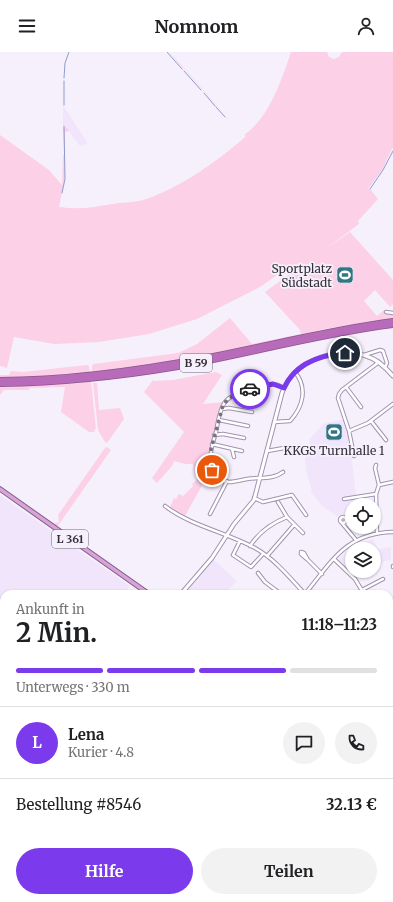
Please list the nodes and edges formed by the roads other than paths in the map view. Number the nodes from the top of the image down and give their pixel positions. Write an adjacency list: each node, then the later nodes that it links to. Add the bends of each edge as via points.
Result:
1 (386, 312): 2 (street)
2 (393, 313)
3 (393, 321): 10 (highway, B 59, via 134,370)
4 (393, 325): 11 (highway, B 59, via 147,372 82,380)
5 (364, 355): 6 (street); 7 (street, via 383,351 387,363); 8 (street, via 346,353 326,356 308,362)
6 (379, 362): 7 (street); 12 (street)
7 (385, 367): 9 (street)
8 (295, 372): 13 (street); 20 (street, via 300,380 302,401 290,421)
9 (393, 376)
10 (0, 380)
11 (0, 384)
12 (346, 387): 15 (street); 22 (street, via 339,395)
13 (284, 388): 16 (street, via 273,384 245,390 227,400); 20 (street)
14 (393, 404): 19 (street)
15 (361, 407)
16 (222, 409): 17 (street); 18 (street)
17 (252, 412)
18 (219, 420): 21 (street); 23 (street)
19 (372, 421): 22 (street); 25 (street)
20 (274, 422): 30 (street)
21 (248, 426)
22 (349, 431): 31 (street)
23 (214, 435): 24 (street); 26 (street)
24 (244, 438)
25 (386, 440)
26 (212, 444): 28 (street); 36 (street, via 209,460 211,468 217,477)
27 (290, 447): 30 (street)
28 (232, 449): 29 (street); 32 (street)
29 (242, 450)
30 (267, 451): 35 (street)
31 (354, 456)
32 (234, 457)
33 (376, 465): 38 (street)
34 (283, 472): 35 (street)
35 (260, 478): 36 (street); 41 (street)
36 (227, 481): 46 (street)
37 (393, 482): 38 (street)
38 (379, 485): 40 (street)
39 (0, 489): 66 (main road, L 361)
40 (376, 494): 42 (street); 43 (street)
41 (254, 498): 47 (street, via 263,502 292,495); 55 (street)
42 (376, 498)
43 (344, 499)
44 (278, 502): 48 (street)
45 (165, 506): 55 (street)
46 (210, 514)
47 (306, 515)
48 (287, 517): 50 (street); 58 (street, via 266,529)
49 (341, 522): 56 (street)
50 (294, 525): 53 (street); 60 (street)
51 (381, 532): 52 (street)
52 (393, 532)
53 (303, 533)
54 (372, 534): 56 (street)
55 (226, 536): 57 (street); 67 (street, via 212,558)
56 (356, 540): 61 (street)
57 (240, 541): 58 (street); 59 (street, via 233,555 251,567)
58 (250, 546): 59 (street)
59 (263, 554): 60 (street)
60 (267, 556): 69 (street)
61 (334, 559): 64 (street); 71 (street, via 355,579)
62 (308, 560): 64 (street)
63 (258, 573): 68 (street)
64 (322, 574): 70 (street)
65 (383, 579): 71 (street)
66 (143, 590)
67 (184, 590)
68 (276, 590)
69 (301, 590)
70 (308, 590)
71 (362, 590)

